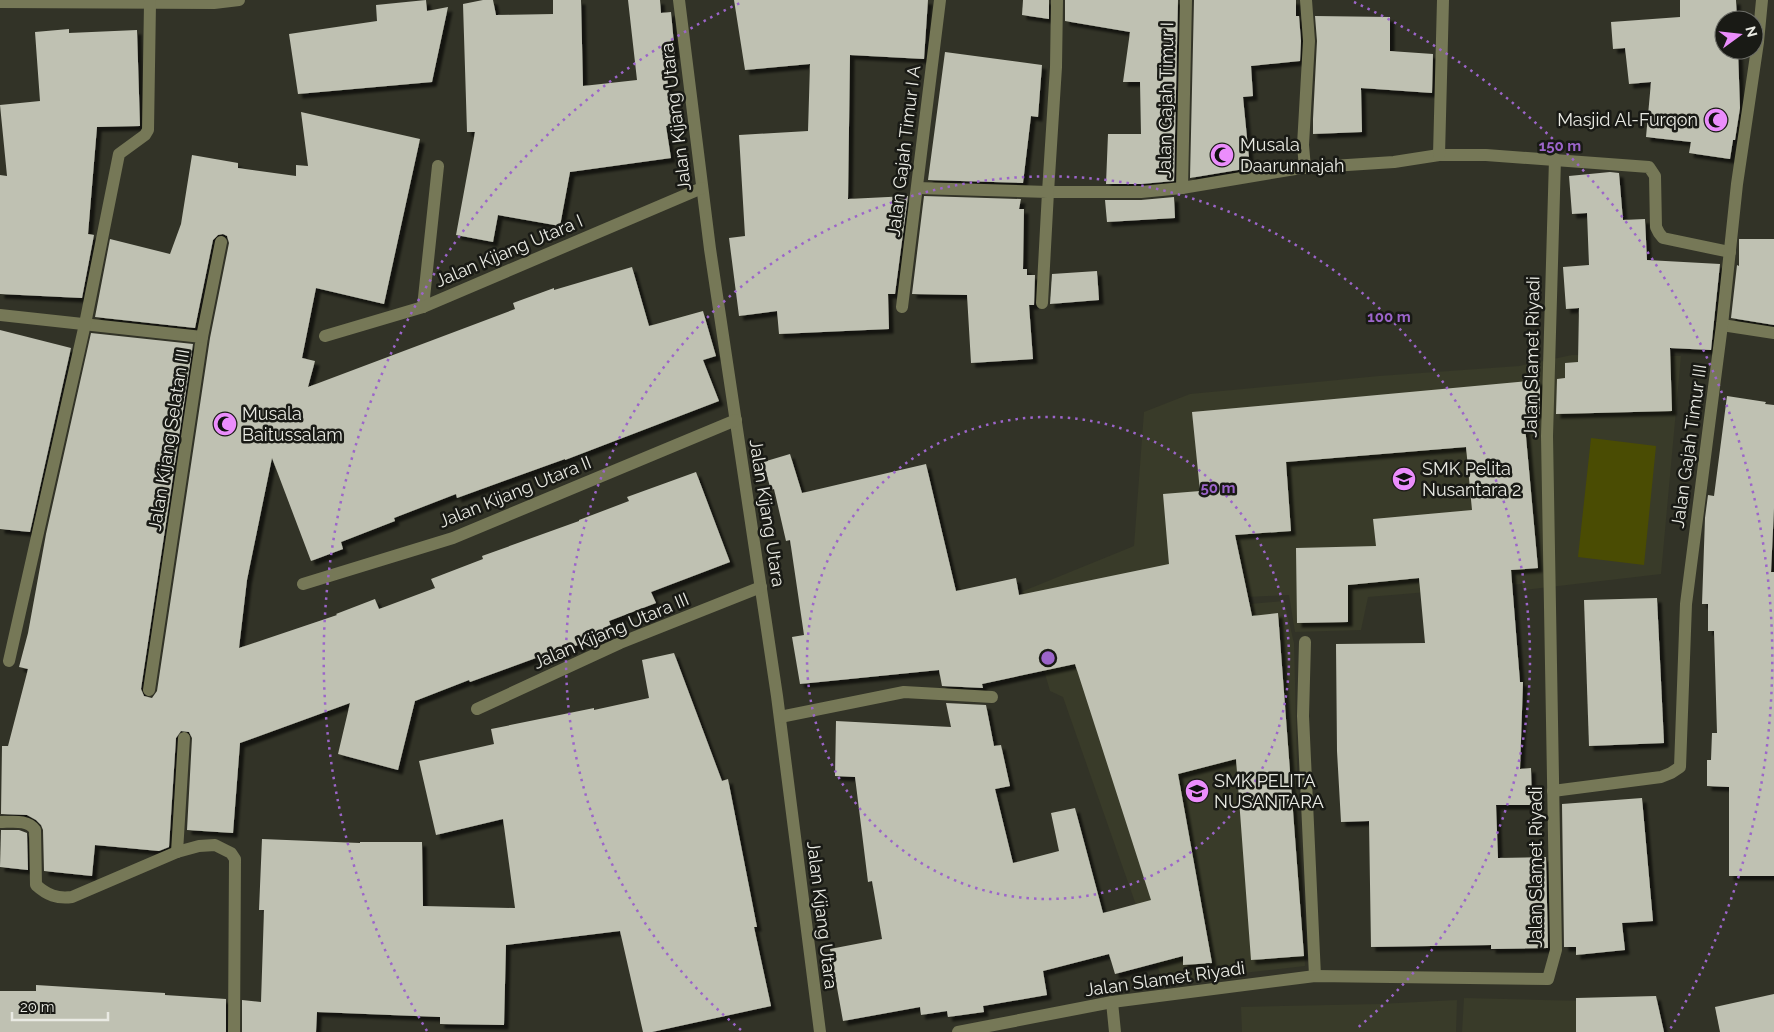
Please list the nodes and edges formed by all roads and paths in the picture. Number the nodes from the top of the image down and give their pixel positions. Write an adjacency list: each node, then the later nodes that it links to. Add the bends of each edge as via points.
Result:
1 (239, 0): 10 (street)
2 (679, 0): 16 (street, Jalan Kijang Utara)
3 (940, 0): 17 (street, Jalan Gajah Timur I A)
4 (1057, 0): 19 (street)
5 (1186, 0): 18 (street, Jalan Gajah Timur I)
6 (1306, 0): 15 (street, via 1310,41 1303,145)
7 (1444, 0): 12 (street)
8 (1762, 0): 21 (street, Jalan Gajah Timur III)
9 (0, 2): 11 (street)
10 (180, 2): 11 (street)
11 (150, 3): 26 (street, via 149,124 145,135 119,154)
12 (1439, 154): 13 (street, Jalan Gajah Timur I); 15 (street, Jalan Gajah Timur I, via 1394,162)
13 (1555, 159): 21 (street, Jalan Gajah Timur I, via 1649,167 1655,176 1656,227 1663,238); 41 (street, Jalan Slamet Riyadi, via 1547,436)
14 (438, 166): 23 (street)
15 (1305, 168): 18 (street, Jalan Gajah Timur I)
16 (702, 188): 23 (street, Jalan Kijang Utara I); 31 (street, Jalan Kijang Utara)
17 (917, 188): 19 (street); 24 (street, Jalan Gajah Timur I A)
18 (1182, 188): 19 (street, via 1141,192)
19 (1048, 192): 22 (street)
20 (222, 242): 30 (street)
21 (1730, 252): 27 (street, Jalan Gajah Timur III)
22 (1042, 303)
23 (423, 307): 29 (street, Jalan Kijang Utara I)
24 (902, 307)
25 (0, 315): 26 (street, Jalan Kijang Selatan III)
26 (85, 324): 30 (street, Jalan Kijang Selatan III); 35 (street)
27 (1722, 325): 28 (street); 41 (street, Jalan Gajah Timur III, via 1686,604 1680,767 1661,777)
28 (1774, 334)
29 (324, 336)
30 (202, 337): 36 (street, Jalan Kijang Selatan III)
31 (736, 420): 32 (street, Jalan Kijang Utara II, via 453,538); 33 (street, Jalan Kijang Utara)
32 (303, 584)
33 (761, 588): 38 (street, Jalan Kijang Utara III, via 620,643); 39 (street, Jalan Kijang Utara)
34 (1305, 642): 44 (street, via 1304,716)
35 (9, 661)
36 (149, 690)
37 (992, 697): 39 (street, via 904,692)
38 (477, 709)
39 (780, 717): 47 (street, Jalan Kijang Utara)
40 (184, 738): 43 (street)
41 (1553, 791): 44 (street, Jalan Slamet Riyadi, via 1556,950 1548,979)
42 (0, 822): 43 (street, via 32,825 35,830 36,886 46,894 64,898)
43 (177, 852): 46 (street, via 215,845 232,853 235,859)
44 (1315, 976): 45 (street, Jalan Slamet Riyadi)
45 (1112, 1002): 48 (street, Jalan Slamet Riyadi); 49 (street)
46 (234, 1032)
47 (820, 1032)
48 (958, 1032)
49 (1116, 1032)

